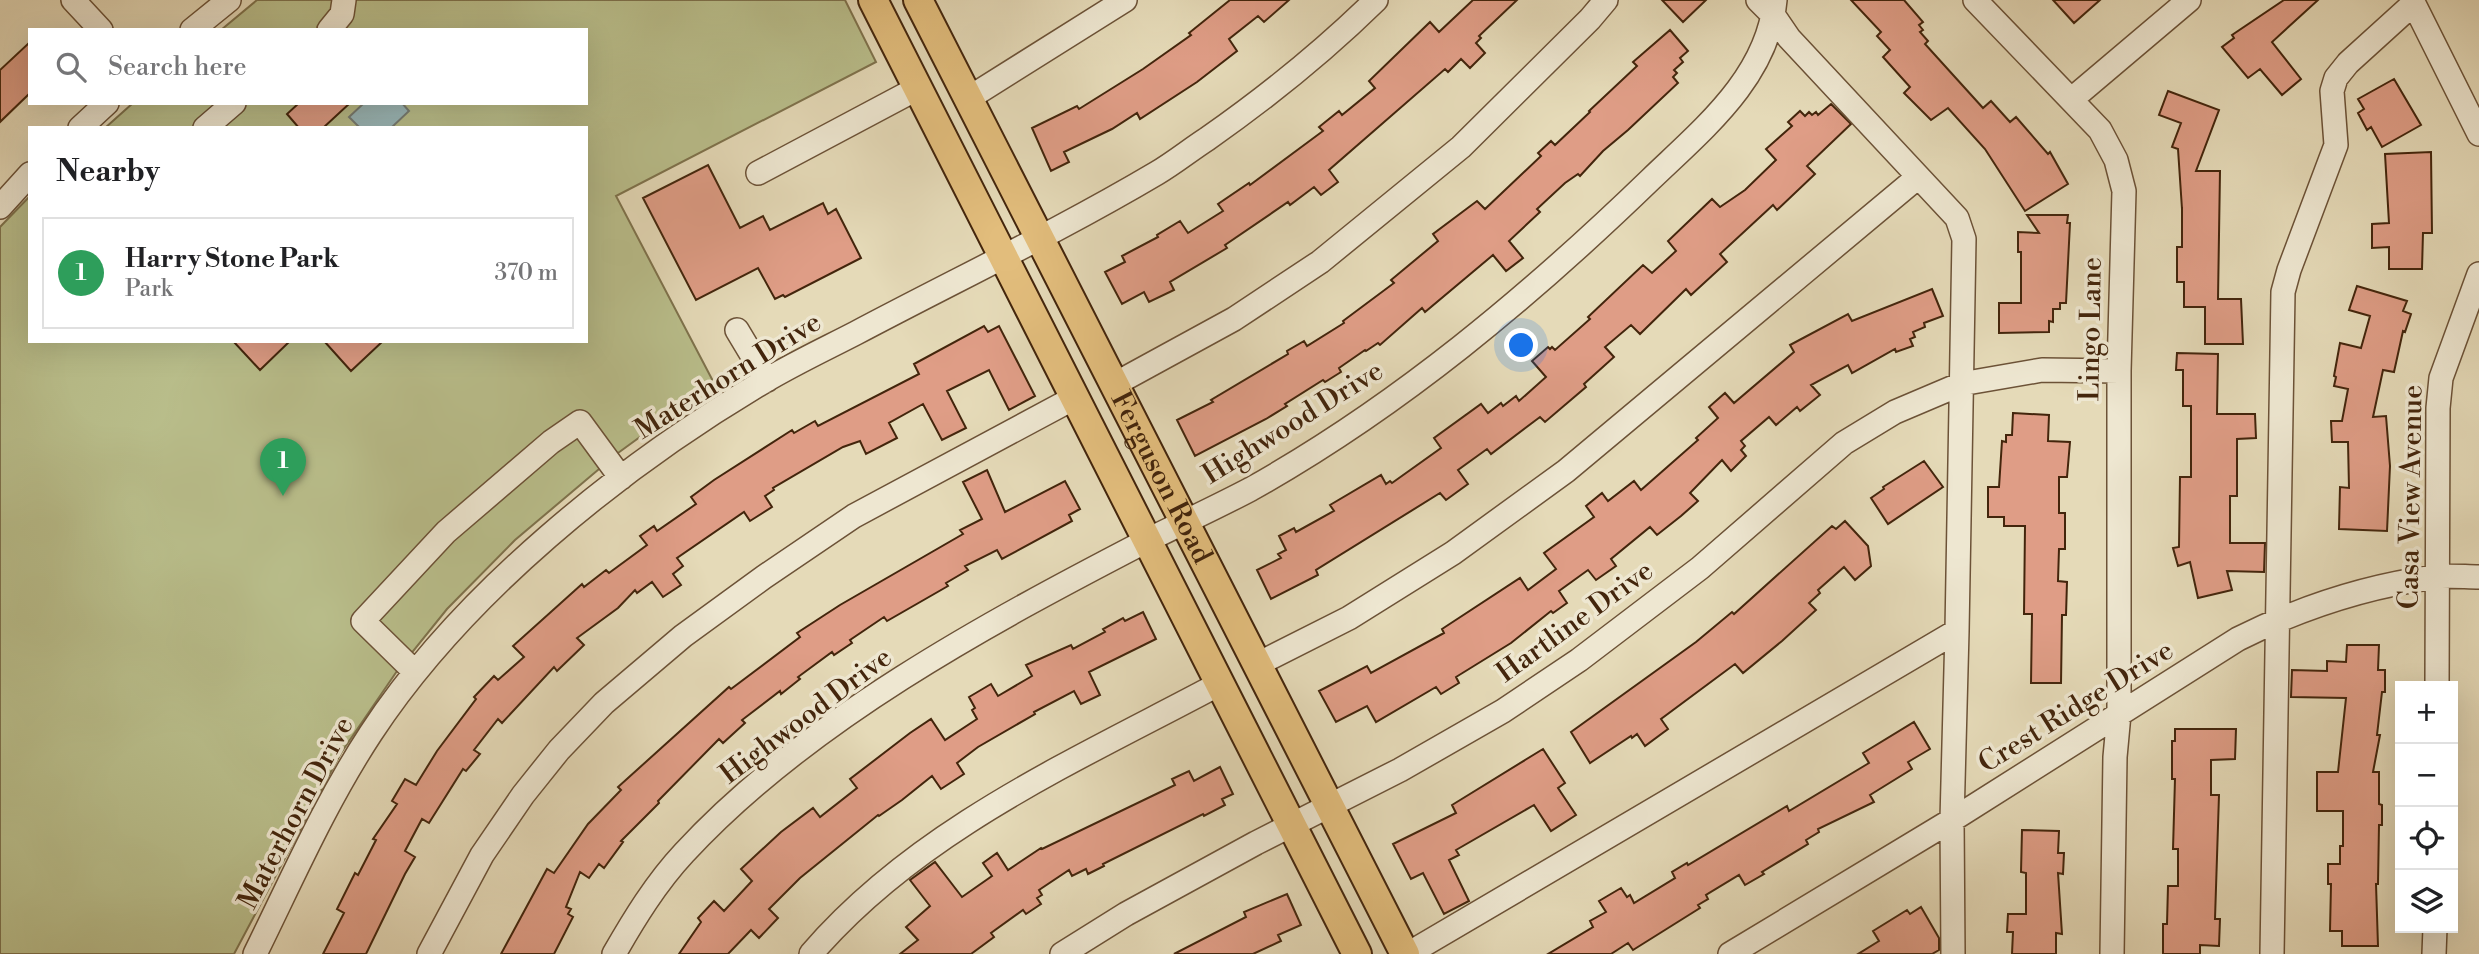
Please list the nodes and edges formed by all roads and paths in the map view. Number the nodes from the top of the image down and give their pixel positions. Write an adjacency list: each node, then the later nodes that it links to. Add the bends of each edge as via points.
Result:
1 (72, 0): 13 (street)
2 (229, 0): 14 (street)
3 (344, 0): 15 (street, via 342,14)
4 (873, 0): 16 (main road, Ferguson Road)
5 (918, 0): 17 (main road, Ferguson Road)
6 (1125, 0): 17 (street)
7 (1376, 0): 28 (street, Materhorn Drive, via 1247,111 1160,171)
8 (1606, 0): 34 (street, via 1461,147 1320,262 1234,319)
9 (1975, 0): 18 (street, Lingo Lane)
10 (2189, 0): 18 (street)
11 (2413, 2): 23 (street); 42 (street, via 2336,78 2332,91 2336,145 2283,292)
12 (1769, 5): 26 (street, via 1788,38); 38 (street, Highwood Drive, via 1756,65 1726,106 1477,337 1358,422 1251,488)
13 (99, 28)
14 (194, 28)
15 (331, 28)
16 (918, 89): 24 (street); 29 (main road, Ferguson Road)
17 (969, 98): 28 (main road, Ferguson Road)
18 (2072, 99): 32 (street, Lingo Lane, via 2100,130 2116,160 2124,191)
19 (105, 105): 21 (street)
20 (232, 105): 22 (street)
21 (82, 126)
22 (207, 126)
23 (2479, 134)
24 (758, 173)
25 (28, 176): 27 (street)
26 (1918, 177): 35 (street, via 1957,218 1964,239); 44 (street, via 1566,471 1442,560 1349,618)
27 (0, 207)
28 (1039, 237): 29 (street, Materhorn Drive); 34 (main road, Ferguson Road)
29 (1004, 255): 33 (street, Materhorn Drive); 36 (main road, Ferguson Road)
30 (2479, 274): 40 (street, Casa View Avenue, via 2441,378)
31 (737, 330): 33 (street)
32 (2119, 371): 35 (street, Hartline Drive, via 2042,370); 48 (street, Lingo Lane)
33 (767, 380): 37 (street, Materhorn Drive)
34 (1115, 384): 38 (main road, Ferguson Road)
35 (1961, 384): 43 (street); 49 (street, Hartline Drive, via 1895,412 1844,443 1700,568 1503,711)
36 (1074, 398): 39 (main road, Ferguson Road); 54 (street, via 854,516 683,636 604,703 559,750 502,825)
37 (621, 478): 45 (street, Materhorn Drive, via 475,605); 45 (street, via 580,422 446,533 363,621)
38 (1185, 521): 39 (street, Highwood Drive); 44 (main road, Ferguson Road)
39 (1147, 541): 47 (main road, Ferguson Road); 55 (street, Highwood Drive, via 959,644 862,704 777,768 682,855 637,914)
40 (2438, 576): 41 (street, Crest Ridge Drive); 42 (street, Crest Ridge Drive, via 2364,590); 46 (street, Casa View Avenue)
41 (2479, 577)
42 (2278, 620): 48 (street, Crest Ridge Drive, via 2238,639); 63 (street)
43 (1956, 631): 50 (street); 59 (street)
44 (1258, 664): 49 (main road, Ferguson Road)
45 (415, 672): 53 (street, Materhorn Drive, via 371,733 327,807)
46 (2437, 681)
47 (1219, 684): 51 (main road, Ferguson Road); 56 (street, via 1012,795 925,851)
48 (2119, 714): 50 (street, Crest Ridge Drive); 62 (street, Lingo Lane)
49 (1330, 806): 51 (street, Hartline Drive); 59 (main road, Ferguson Road)
50 (1952, 820): 60 (street, Crest Ridge Drive); 61 (street)
51 (1293, 825): 57 (street, Hartline Drive, via 1126,914); 58 (main road, Ferguson Road)
52 (2435, 933): 64 (street)
53 (255, 954)
54 (429, 954)
55 (614, 954)
56 (811, 954)
57 (1062, 954)
58 (1357, 954)
59 (1407, 954)
60 (1730, 954)
61 (1953, 954)
62 (2112, 954)
63 (2272, 954)
64 (2434, 954)

